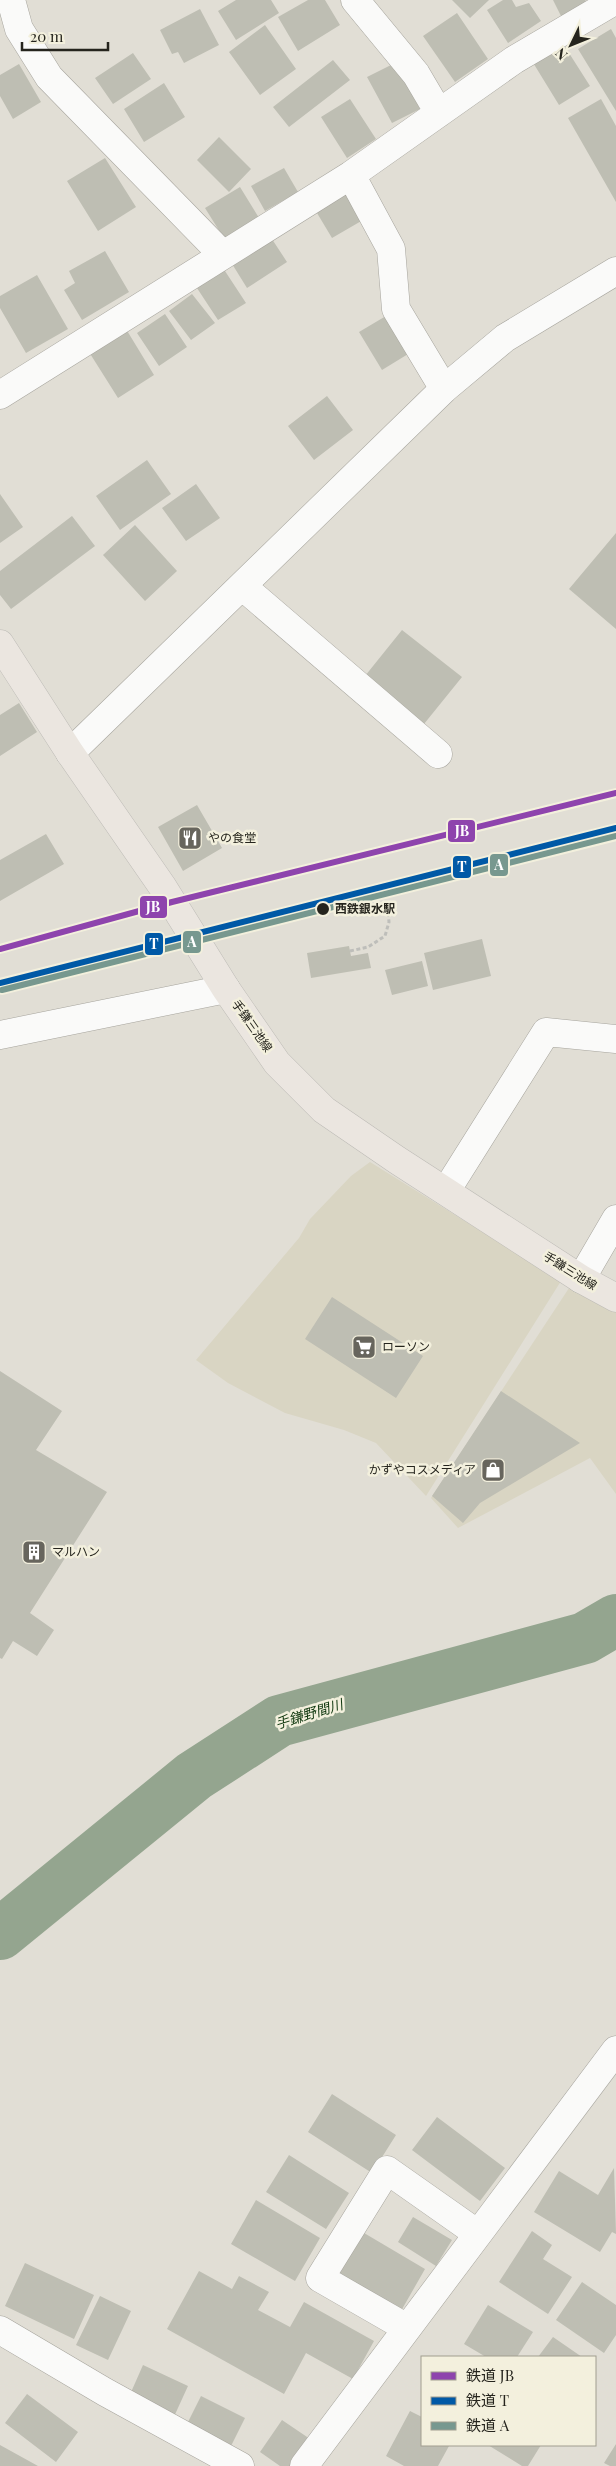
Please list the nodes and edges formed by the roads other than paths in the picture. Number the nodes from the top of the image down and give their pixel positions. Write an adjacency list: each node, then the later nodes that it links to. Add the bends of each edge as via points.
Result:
1 (11, 0): 6 (street, via 20,29 49,77)
2 (355, 0): 4 (street, via 416,74)
3 (616, 0): 4 (street, via 514,60)
4 (439, 112): 5 (street)
5 (351, 175): 6 (street); 8 (street, via 392,249 396,309)
6 (223, 255): 9 (street)
7 (616, 271): 8 (street, via 505,338)
8 (444, 389): 10 (street)
9 (0, 395)
10 (242, 586): 12 (street); 13 (street)
11 (0, 644): 12 (main road, 手鎌三池線)
12 (70, 753): 14 (main road, 手鎌三池線, via 162,886)
13 (438, 754)
14 (226, 989): 15 (street); 17 (main road, 手鎌三池線, via 278,1063 324,1110)
15 (0, 1034)
16 (616, 1039): 17 (street, via 546,1032)
17 (446, 1191): 19 (main road, 手鎌三池線)
18 (616, 1219): 19 (street)
19 (581, 1279): 20 (main road, 手鎌三池線)
20 (616, 1298)
21 (616, 2050): 22 (street)
22 (478, 2234): 23 (street); 23 (street, via 387,2170 320,2278)
23 (407, 2328): 26 (street)
24 (0, 2330): 25 (street, via 104,2392)
25 (240, 2466)
26 (304, 2466)

